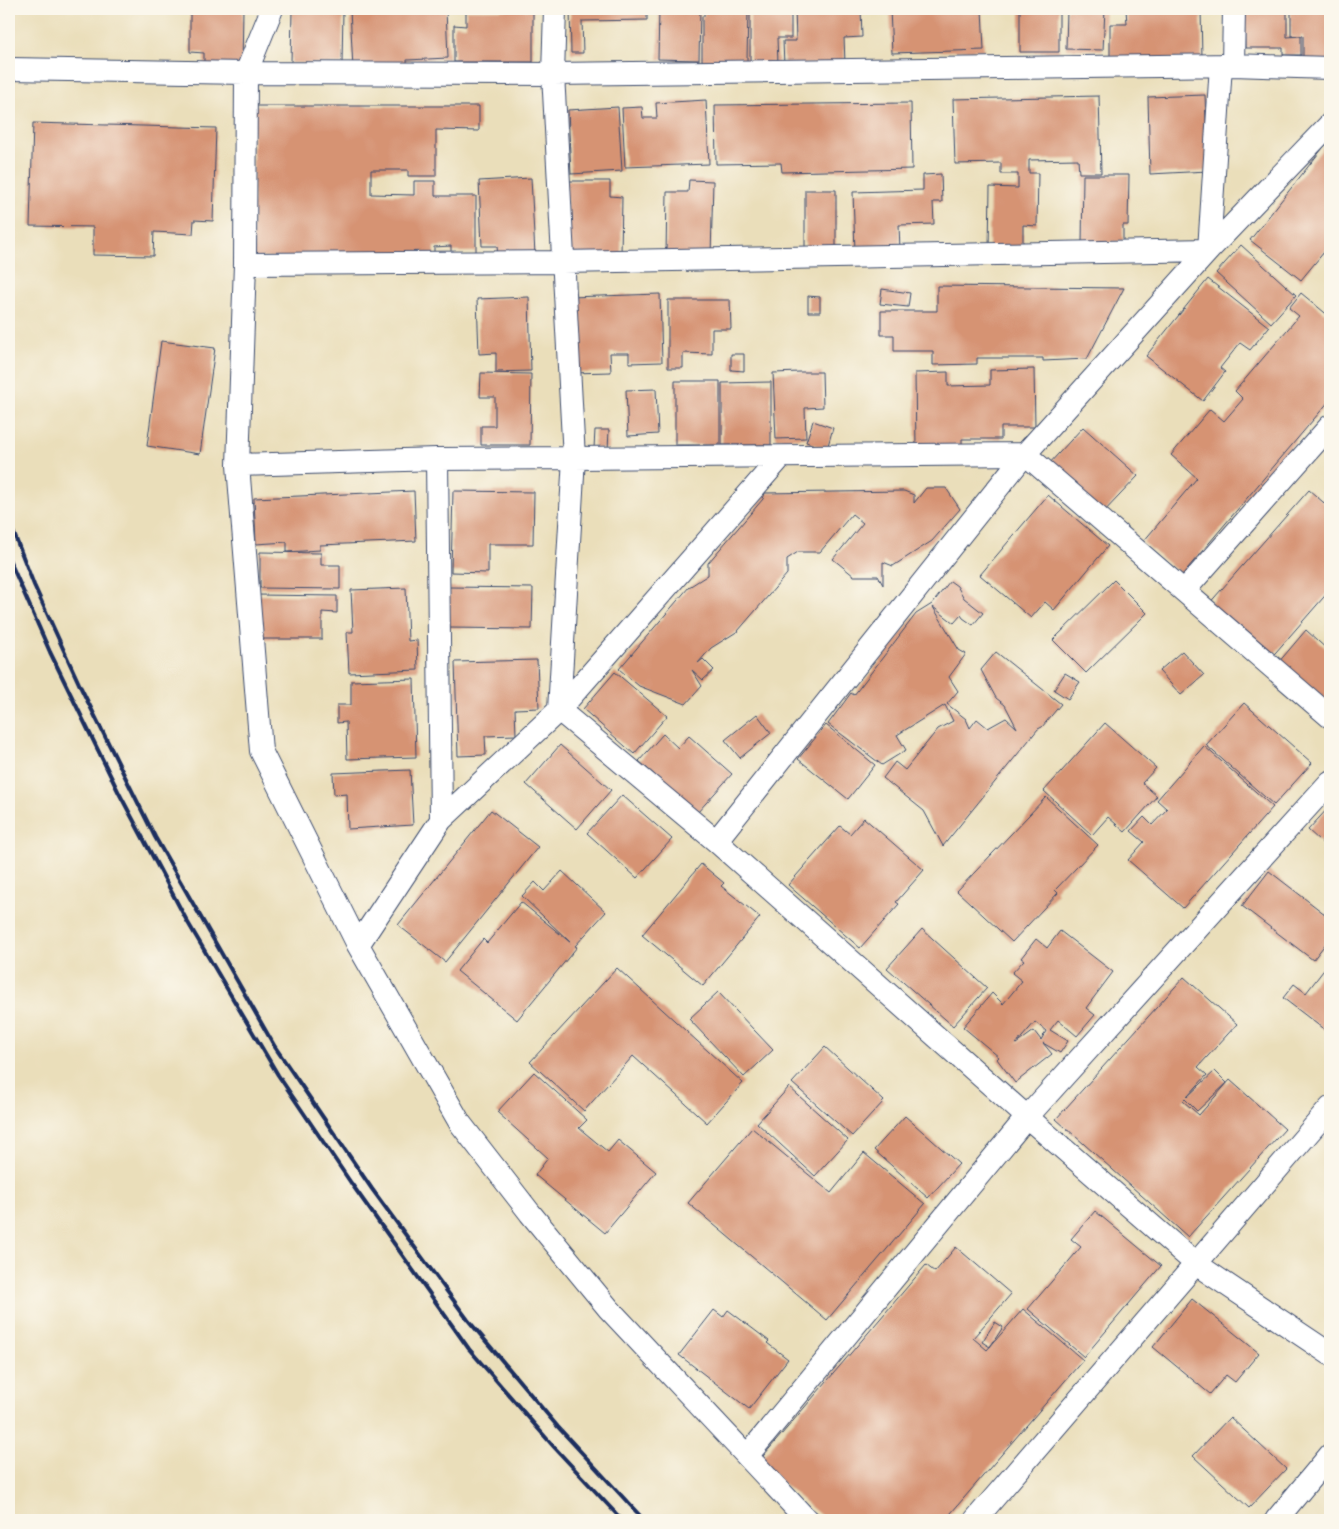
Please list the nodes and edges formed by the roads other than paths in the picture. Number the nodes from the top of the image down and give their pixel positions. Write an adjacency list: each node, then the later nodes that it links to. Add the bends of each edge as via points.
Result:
1 (272, 9): 7 (street)
2 (555, 9): 8 (street)
3 (1234, 9): 4 (street)
4 (1227, 65): 5 (street); 8 (street); 10 (street)
5 (1330, 68)
6 (9, 69): 7 (street)
7 (246, 73): 8 (street); 12 (street)
8 (553, 74): 11 (street)
9 (1330, 124): 10 (street)
10 (1209, 250): 11 (street); 14 (street)
11 (562, 262): 12 (street); 16 (street)
12 (245, 264): 18 (street)
13 (1330, 426): 19 (street)
14 (1025, 454): 15 (street); 19 (street); 24 (street)
15 (781, 457): 16 (street); 20 (street)
16 (574, 458): 17 (street); 20 (street)
17 (437, 459): 18 (street); 23 (street)
18 (238, 465): 25 (street, via 261,752)
19 (1184, 591): 21 (street)
20 (559, 710): 23 (street); 24 (street)
21 (1330, 717)
22 (1330, 782): 27 (street)
23 (442, 820): 25 (street)
24 (716, 841): 27 (street)
25 (358, 946): 31 (street, via 460,1123 609,1309)
26 (1330, 1108): 28 (street)
27 (1027, 1117): 28 (street); 31 (street)
28 (1196, 1264): 29 (street); 33 (street)
29 (1330, 1354)
30 (1330, 1455): 34 (street)
31 (747, 1456): 32 (street)
32 (807, 1520)
33 (975, 1520)
34 (1276, 1520)

